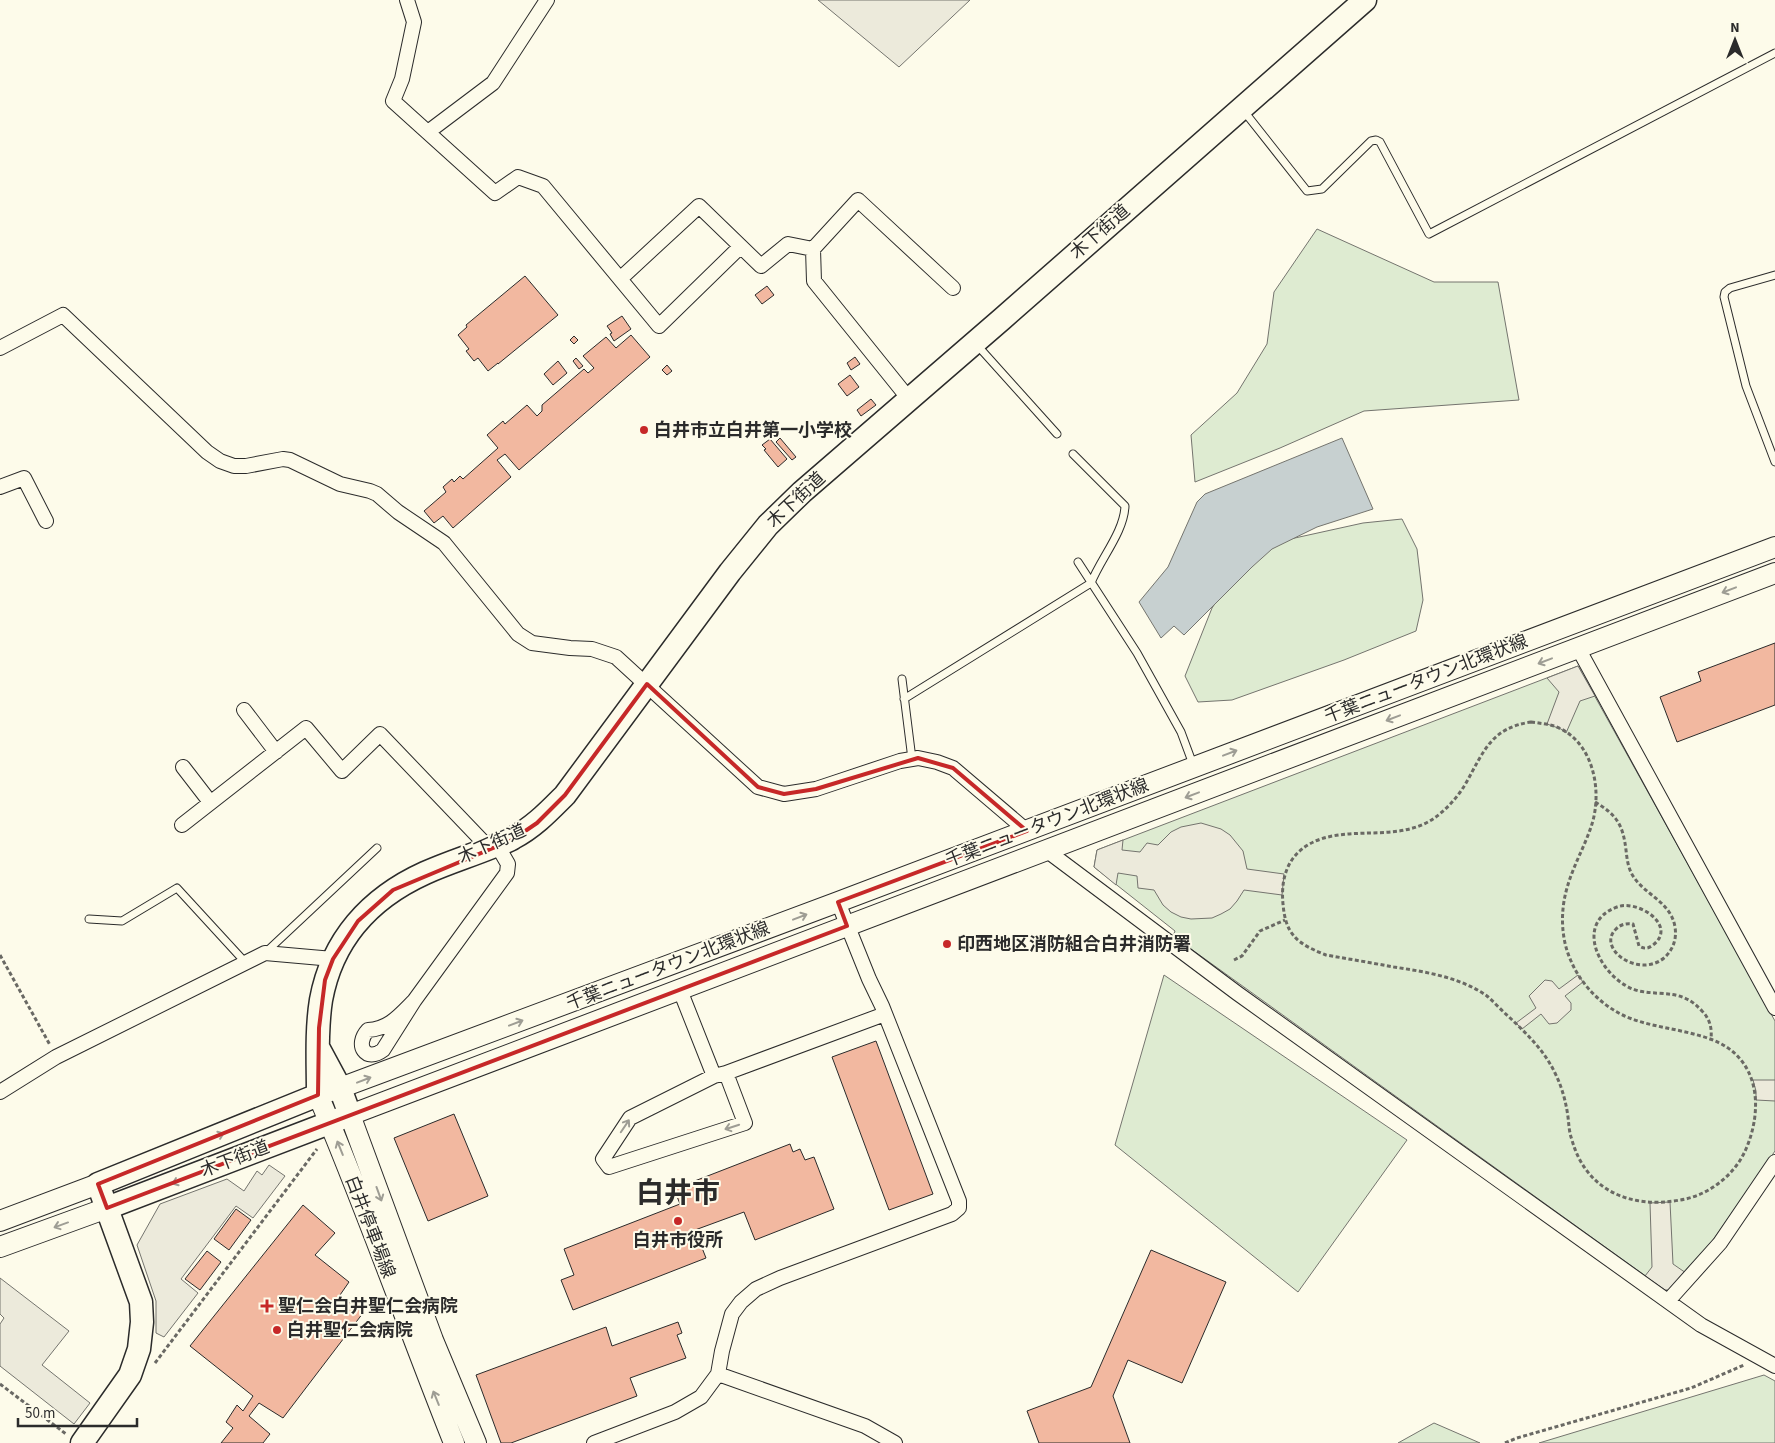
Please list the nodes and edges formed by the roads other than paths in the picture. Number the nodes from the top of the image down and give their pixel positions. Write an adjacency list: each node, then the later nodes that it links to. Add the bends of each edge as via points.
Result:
1 (407, 0): 6 (street, via 414,22 402,79 393,101)
2 (547, 0): 6 (street, via 493,83)
3 (1365, 0): 5 (main road, 木下街道)
4 (1775, 53): 5 (lane, via 1429,234 1380,142 1371,142 1322,189 1306,191)
5 (1242, 108): 12 (main road, 木下街道)
6 (428, 132): 10 (street, via 495,193 518,177 543,186)
7 (740, 247): 8 (street, via 761,266 788,244); 10 (street, via 699,206); 10 (street, via 659,326)
8 (813, 249): 11 (street, via 858,200); 14 (street, via 814,281)
9 (1775, 274): 17 (lane, via 1730,288 1724,297 1746,386)
10 (620, 279)
11 (953, 288)
12 (975, 342): 14 (main road, 木下街道); 15 (lane)
13 (0, 348): 26 (street, via 63,315 220,461 246,466 283,459 340,484 370,490 444,543 518,634 532,642 592,649 616,657)
14 (910, 399): 26 (main road, 木下街道, via 768,525)
15 (1057, 434)
16 (1073, 454): 23 (lane, via 1125,506 1125,517)
17 (1775, 462)
18 (0, 487): 19 (street, via 24,478)
19 (46, 521)
20 (1775, 547): 32 (main road, 千葉ニュータウン北環状線, one-way to 20)
21 (1078, 562): 23 (lane)
22 (1775, 573): 24 (main road, 千葉ニュータウン北環状線, one-way to 24)
23 (1092, 583): 27 (lane); 32 (lane, via 1180,732)
24 (1578, 648): 38 (main road, 千葉ニュータウン北環状線, one-way to 38); 47 (street)
25 (902, 679): 27 (lane)
26 (647, 684): 30 (street, via 758,787 784,794 816,790); 36 (main road, 木下街道, via 566,795 537,823 512,840)
27 (904, 699): 30 (lane)
28 (244, 710): 29 (street)
29 (276, 752): 33 (street); 36 (street, via 306,728 342,770 380,734)
30 (912, 759): 35 (street, via 953,768)
31 (183, 767): 33 (street)
32 (1194, 767): 35 (main road, 千葉ニュータウン北環状線)
33 (210, 802): 34 (street)
34 (182, 825)
35 (1027, 831): 39 (main road, 千葉ニュータウン北環状線)
36 (493, 846): 43 (main road, 木下街道, via 393,890 358,922); 46 (street, via 508,864 507,873)
37 (377, 848): 42 (lane)
38 (1046, 850): 41 (main road, 千葉ニュータウン北環状線); 60 (street, via 1237,993)
39 (838, 902): 41 (street); 51 (main road, 千葉ニュータウン北環状線, one-way to 39)
40 (89, 919): 44 (lane, via 122,921 177,888)
41 (848, 926): 45 (main road, 千葉ニュータウン北環状線); 48 (street)
42 (265, 953): 43 (street); 44 (street)
43 (333, 959): 49 (main road, 木下街道, via 321,1002)
44 (245, 962): 52 (street, via 56,1057)
45 (680, 990): 50 (street); 54 (main road, 千葉ニュータウン北環状線)
46 (414, 1001)
47 (1775, 1008)
48 (886, 1014): 50 (street); 62 (street, via 959,1208 952,1214 780,1278 756,1290 732,1314)
49 (318, 1048): 51 (main road); 53 (main road, 木下街道)
50 (720, 1075): 50 (street, one-way to 50, via 745,1123 609,1167 603,1159 630,1118)
51 (340, 1088): 53 (main road, 千葉ニュータウン北環状線); 54 (main road)
52 (0, 1092)
53 (318, 1095): 54 (main road, 白井停車場線); 56 (main road, 木下街道, one-way to 53)
54 (340, 1119): 57 (main road, 木下街道, one-way to 57); 64 (main road, 白井停車場線, one-way to 54); 65 (main road, 白井停車場線, one-way to 65)
55 (1775, 1162): 60 (street, via 1720,1243)
56 (98, 1184): 57 (main road); 58 (main road)
57 (107, 1208): 59 (main road, one-way to 59); 63 (main road, via 141,1302 142,1322 139,1349 130,1375)
58 (0, 1222)
59 (0, 1247)
60 (1668, 1301): 61 (street, via 1701,1325)
61 (1775, 1366)
62 (718, 1374): 66 (street, via 701,1398 675,1412); 67 (street, via 865,1426)
63 (83, 1440)
64 (454, 1443)
65 (476, 1443)
66 (594, 1443)
67 (895, 1443)

